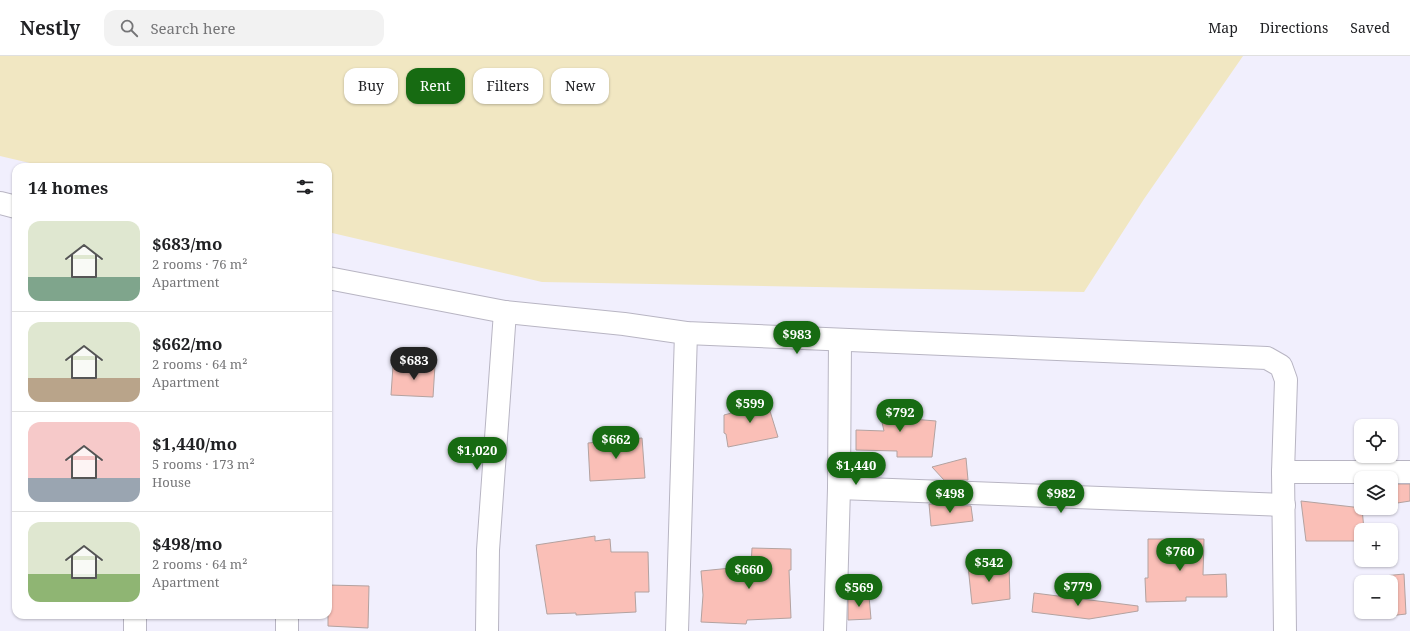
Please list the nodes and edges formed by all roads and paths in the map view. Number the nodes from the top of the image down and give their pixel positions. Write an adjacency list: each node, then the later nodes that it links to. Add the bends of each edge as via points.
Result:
1 (0, 203): 2 (street)
2 (12, 206)
3 (332, 279): 4 (street)
4 (505, 312): 5 (street); 15 (street, via 488,550)
5 (686, 333): 6 (street); 16 (street)
6 (840, 340): 7 (street, via 1267,358 1281,366 1286,380); 9 (street)
7 (1283, 472): 8 (street); 10 (street)
8 (1410, 472)
9 (839, 488): 10 (street); 17 (street)
10 (1284, 505): 18 (street)
11 (135, 619): 13 (street)
12 (287, 619): 14 (street)
13 (135, 631)
14 (287, 631)
15 (487, 631)
16 (677, 631)
17 (835, 631)
18 (1285, 631)

